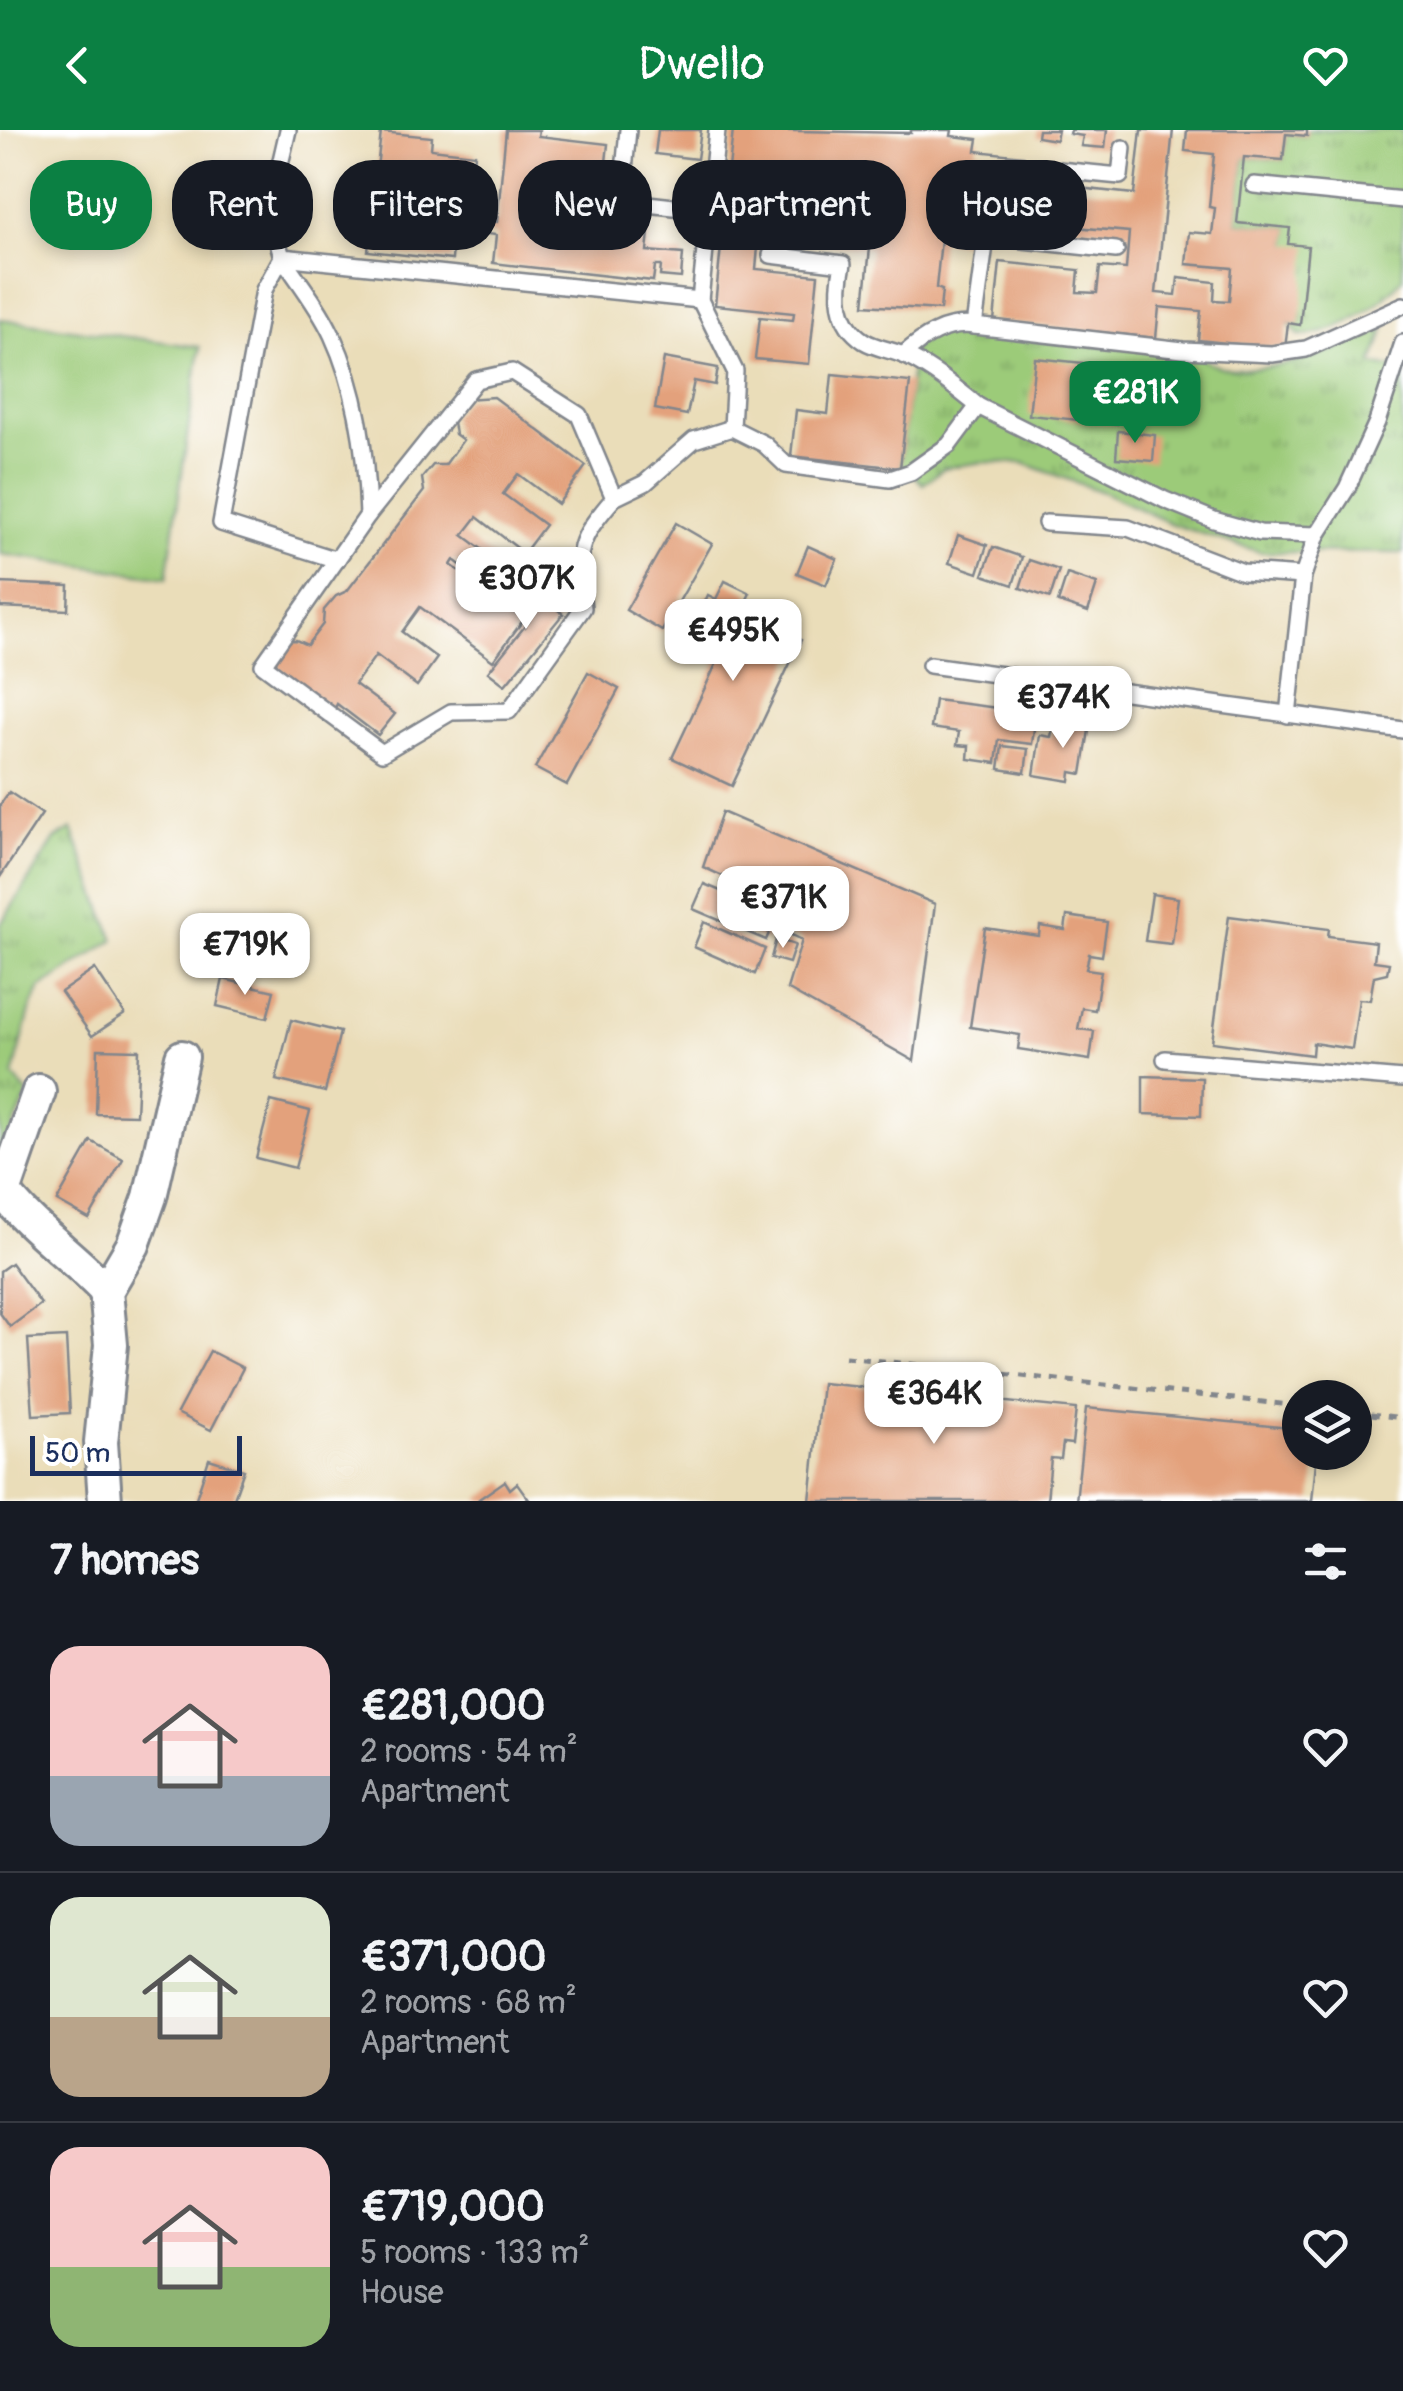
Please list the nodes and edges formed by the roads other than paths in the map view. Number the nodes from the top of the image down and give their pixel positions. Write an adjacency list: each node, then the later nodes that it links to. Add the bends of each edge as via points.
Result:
1 (288, 130): 14 (lane, via 269,212)
2 (628, 130): 9 (lane, via 621,201)
3 (718, 130): 5 (lane)
4 (1124, 148): 6 (lane, via 1120,176)
5 (715, 160)
6 (1087, 172)
7 (1254, 185): 8 (lane)
8 (1403, 200)
9 (672, 207)
10 (1087, 247): 13 (lane)
11 (705, 250): 16 (lane)
12 (983, 250): 18 (lane)
13 (1116, 250)
14 (282, 256): 16 (lane); 24 (lane, via 331,334 353,393); 27 (lane, via 264,290 222,523)
15 (771, 256): 20 (lane, via 844,264 838,287 852,330)
16 (700, 300): 22 (lane, via 735,371)
17 (1403, 305): 18 (lane, via 1306,349 1272,354)
18 (974, 326): 20 (lane, via 924,336)
19 (1403, 344): 26 (lane, via 1377,422)
20 (903, 355): 21 (lane)
21 (978, 406): 22 (lane, via 949,446 890,478 786,465); 26 (lane, via 1214,520 1260,533)
22 (732, 428): 23 (lane, via 694,440 645,483)
23 (614, 498): 24 (lane, via 579,415 512,372 476,380); 27 (lane, via 587,530 578,561 583,608 509,711 451,712 382,753 263,665)
24 (368, 515): 27 (lane)
25 (1046, 523): 28 (lane, via 1128,528 1243,572)
26 (1317, 535): 28 (lane)
27 (337, 560)
28 (1303, 576): 30 (lane)
29 (930, 665): 30 (lane)
30 (1288, 715): 31 (lane)
31 (1403, 730)
32 (182, 1058): 37 (street, via 150,1197 133,1245)
33 (1165, 1059): 34 (lane)
34 (1403, 1079)
35 (39, 1091): 36 (street)
36 (2, 1190): 37 (street)
37 (106, 1290): 38 (street, via 112,1345 102,1442)
38 (105, 1501)

